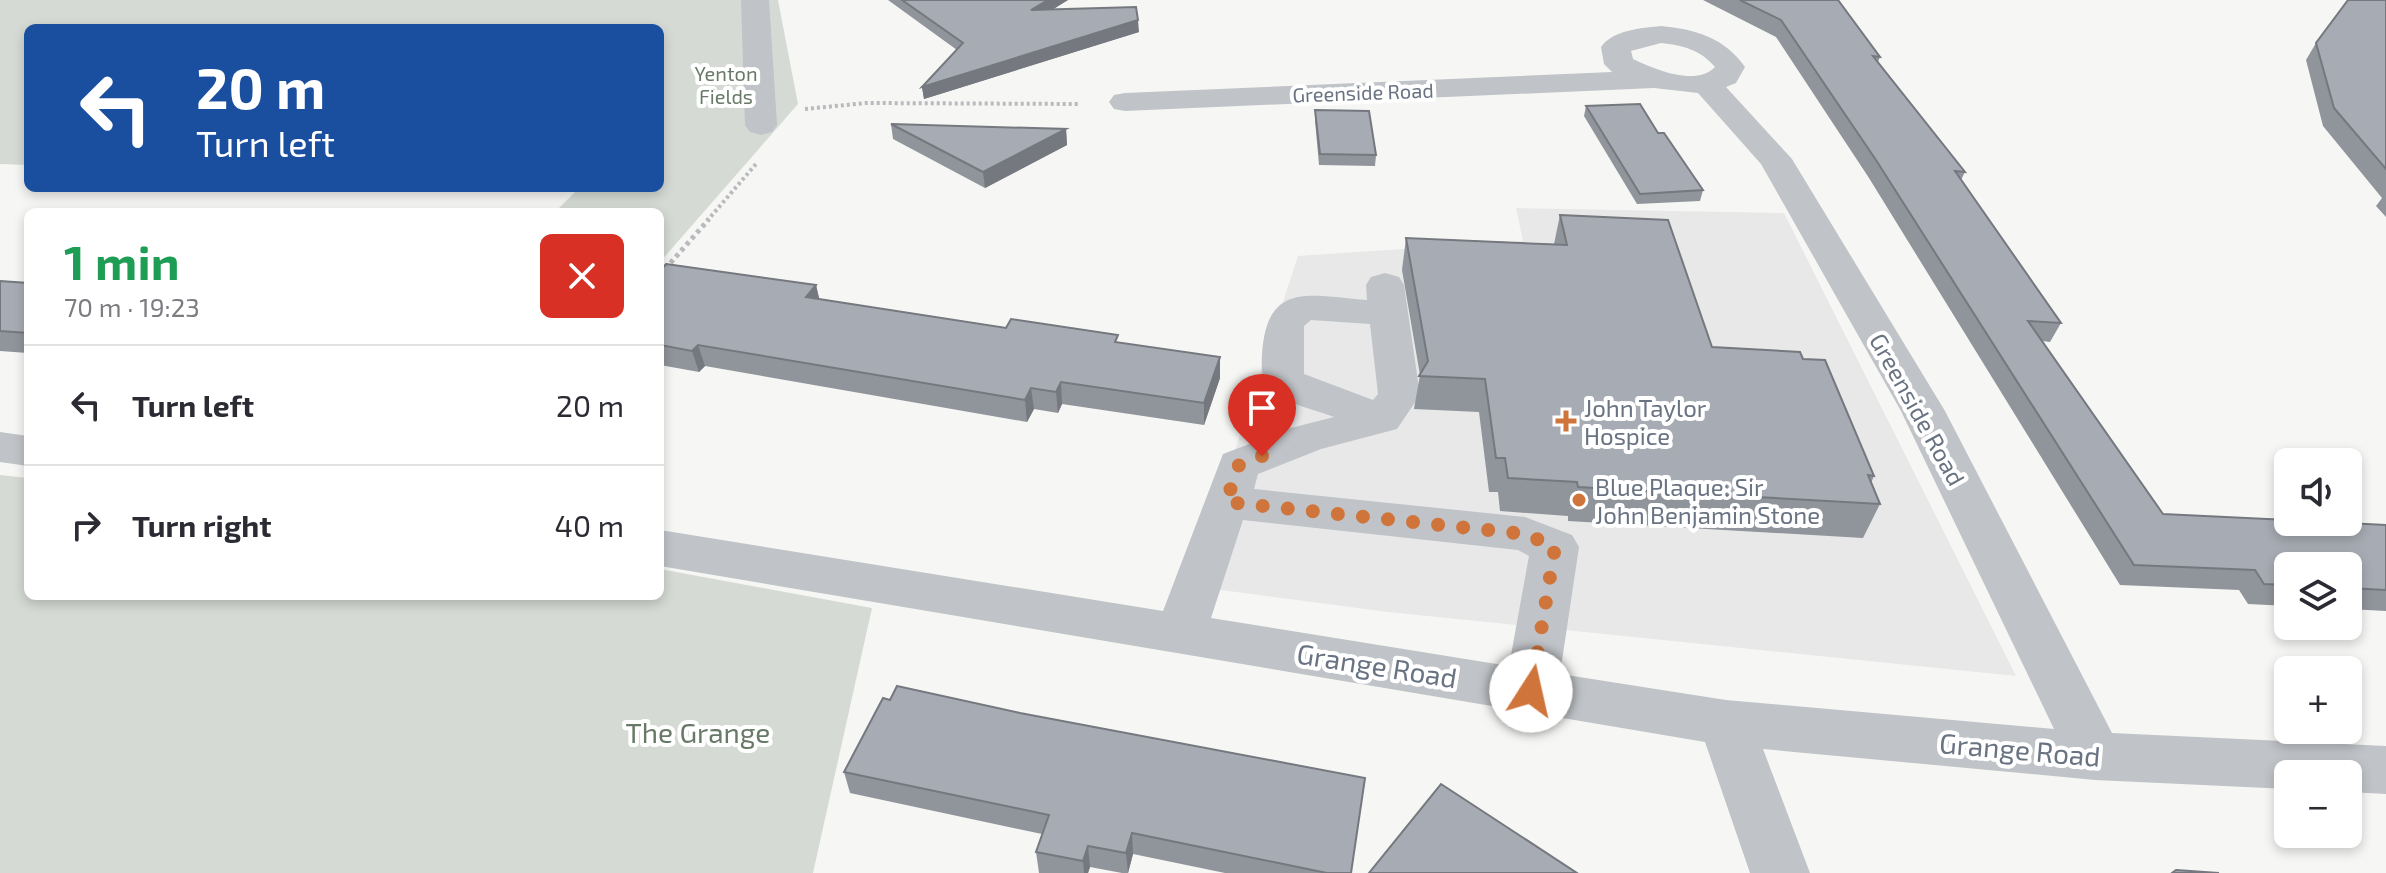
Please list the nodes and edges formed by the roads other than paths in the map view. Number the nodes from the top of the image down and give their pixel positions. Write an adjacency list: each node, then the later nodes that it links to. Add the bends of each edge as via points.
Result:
1 (755, 0): 5 (street)
2 (1649, 80): 3 (street, Greenside Road); 3 (street, Greenside Road, via 1619,64 1616,47 1647,35 1698,41 1723,53 1730,67 1725,77); 4 (street, Greenside Road)
3 (1706, 84): 14 (street, Greenside Road, via 1775,159 1923,411)
4 (1125, 102)
5 (761, 125)
6 (1382, 419): 6 (street, via 1399,395 1387,299 1291,314 1284,326 1282,373 1289,384); 9 (street, via 1307,438 1239,465)
7 (0, 447): 8 (street)
8 (24, 450)
9 (1226, 502): 11 (street); 12 (street, via 1525,534 1555,547)
10 (664, 549): 11 (street, Grange Road)
11 (1181, 633): 12 (street, Grange Road)
12 (1531, 691): 13 (street, Grange Road)
13 (1726, 723): 14 (street, Grange Road); 16 (street)
14 (2095, 756): 15 (street, Grange Road)
15 (2386, 770)
16 (1780, 873)

